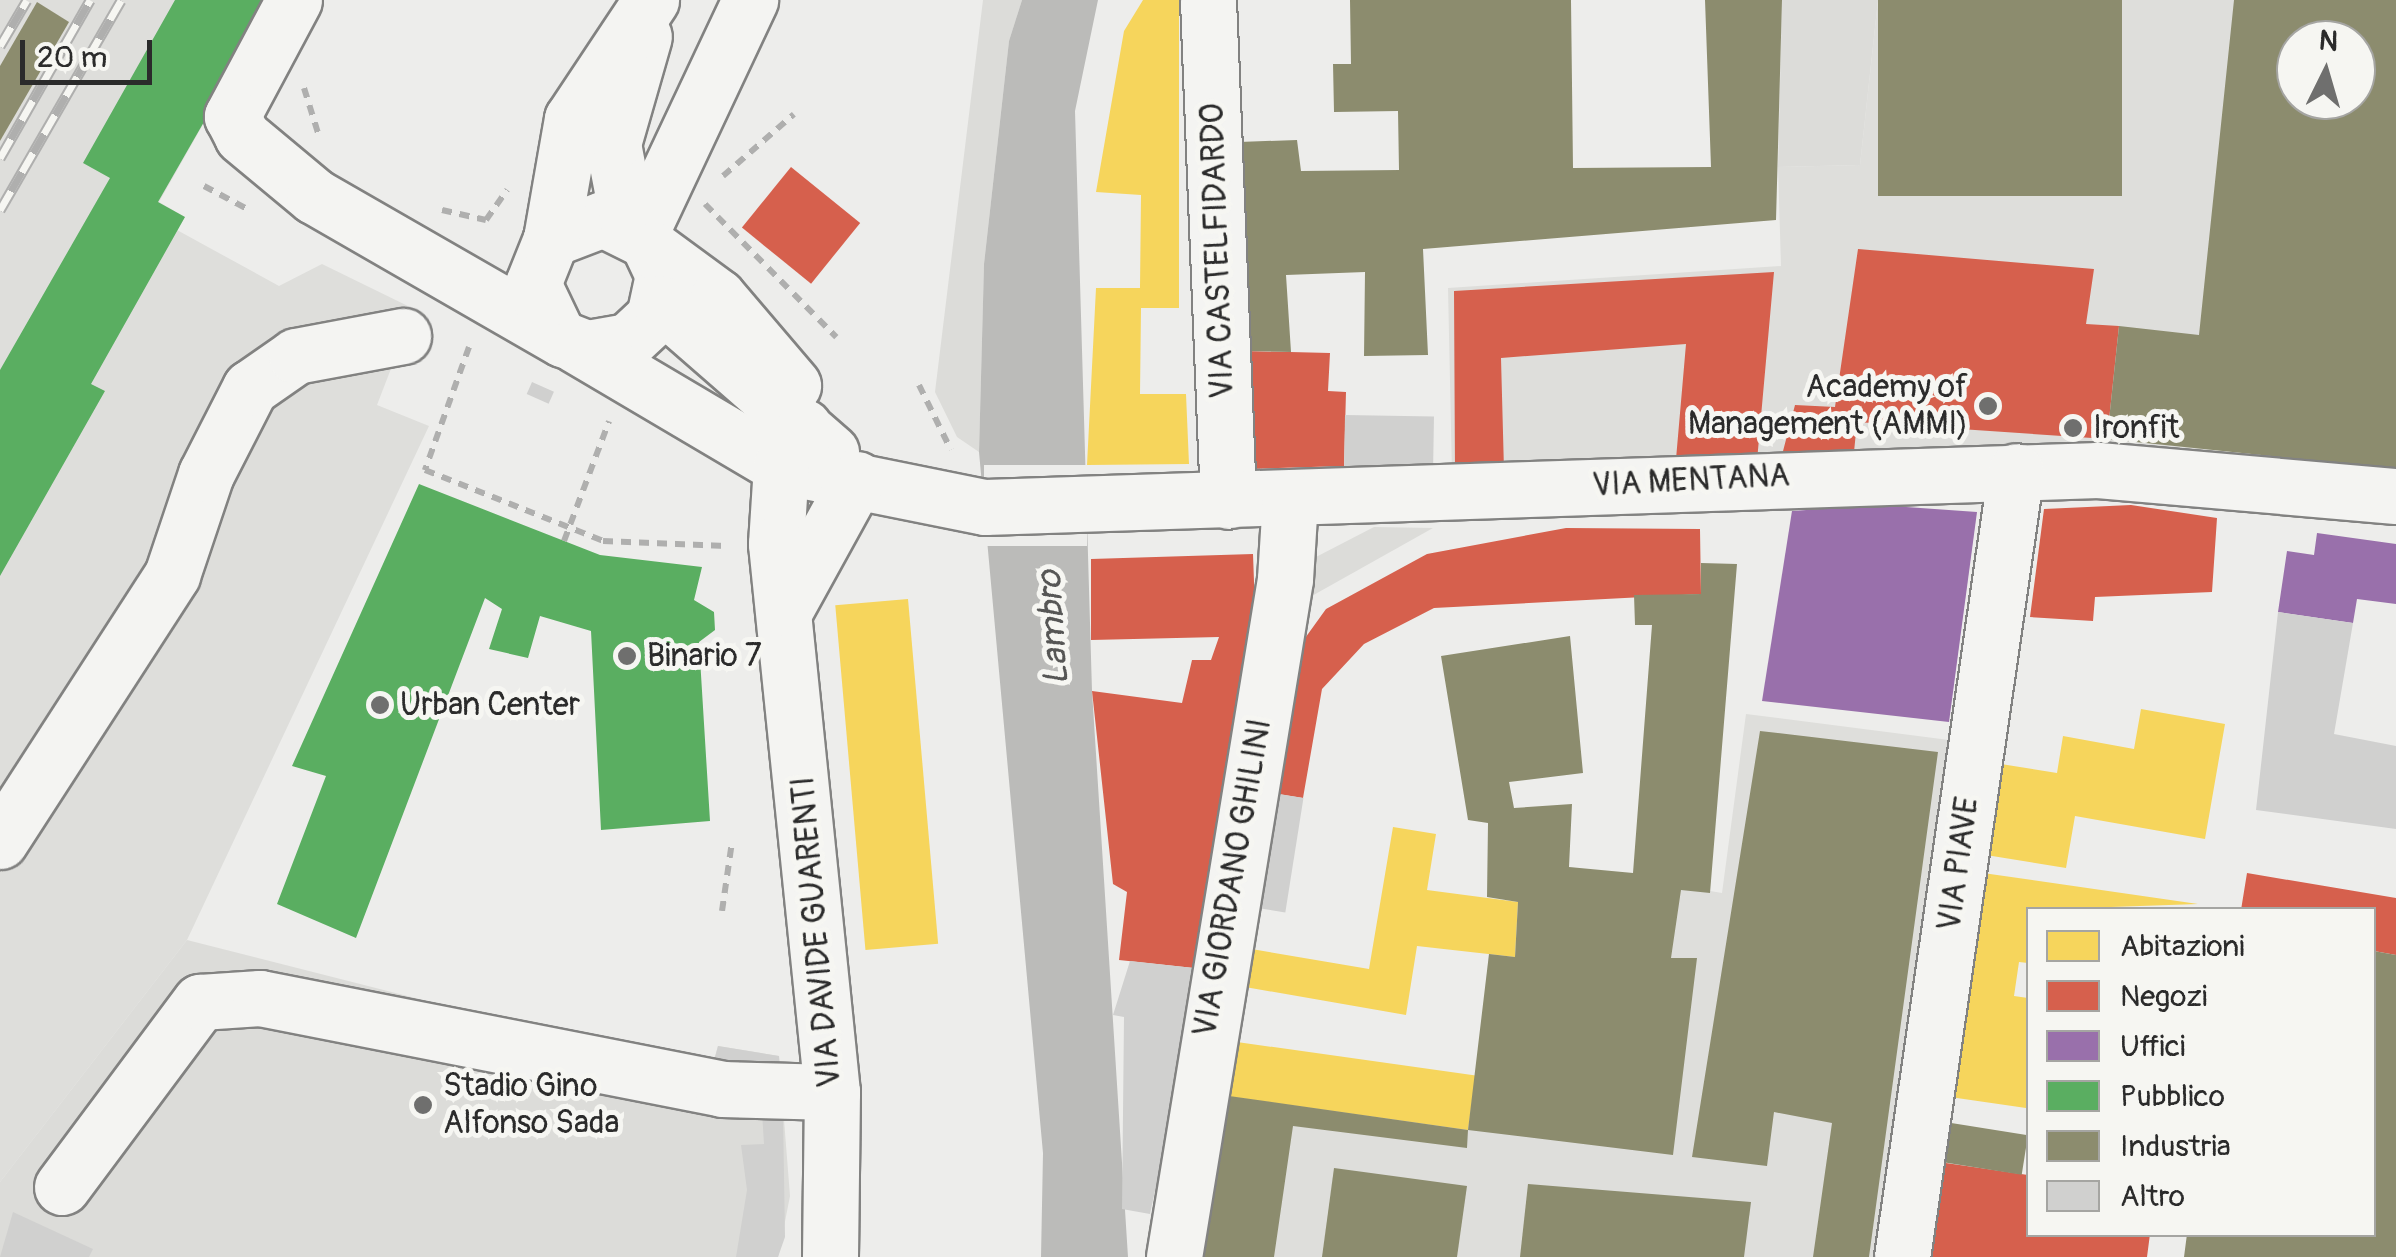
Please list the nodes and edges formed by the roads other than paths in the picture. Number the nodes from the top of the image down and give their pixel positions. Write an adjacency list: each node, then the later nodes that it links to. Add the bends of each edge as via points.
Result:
1 (294, 0): 7 (street, via 235,103 236,129 314,196)
2 (653, 0): 5 (street, via 572,119); 6 (street, via 613,144)
3 (750, 0): 6 (street)
4 (1208, 0): 15 (street, VIA CASTELFIDARDO)
5 (545, 249): 6 (street, via 593,219); 7 (street, via 511,274); 9 (street, via 534,296)
6 (646, 254): 9 (street, via 628,342); 10 (street)
7 (456, 277): 9 (street)
8 (403, 336): 17 (street, via 296,356 250,388 206,474 172,576)
9 (567, 339): 10 (street)
10 (792, 446): 12 (street, VIA MENTANA); 16 (street, VIA DAVIDE GUARENTI, via 776,544)
11 (2016, 471): 13 (street, VIA MENTANA, via 2146,471); 14 (street, VIA MENTANA); 22 (street, VIA PIAVE)
12 (857, 479): 15 (street, VIA MENTANA, via 985,507); 16 (street)
13 (2396, 496)
14 (1290, 500): 15 (street, VIA MENTANA); 21 (street, VIA GIORDANO GHILINI, via 1286,579)
15 (1228, 502)
16 (786, 608): 18 (street, VIA DAVIDE GUARENTI)
17 (0, 841)
18 (832, 1092): 19 (street, via 722,1089 260,998 200,1002); 20 (street, VIA DAVIDE GUARENTI)
19 (62, 1187)
20 (830, 1257)
21 (1174, 1257)
22 (1902, 1257)

